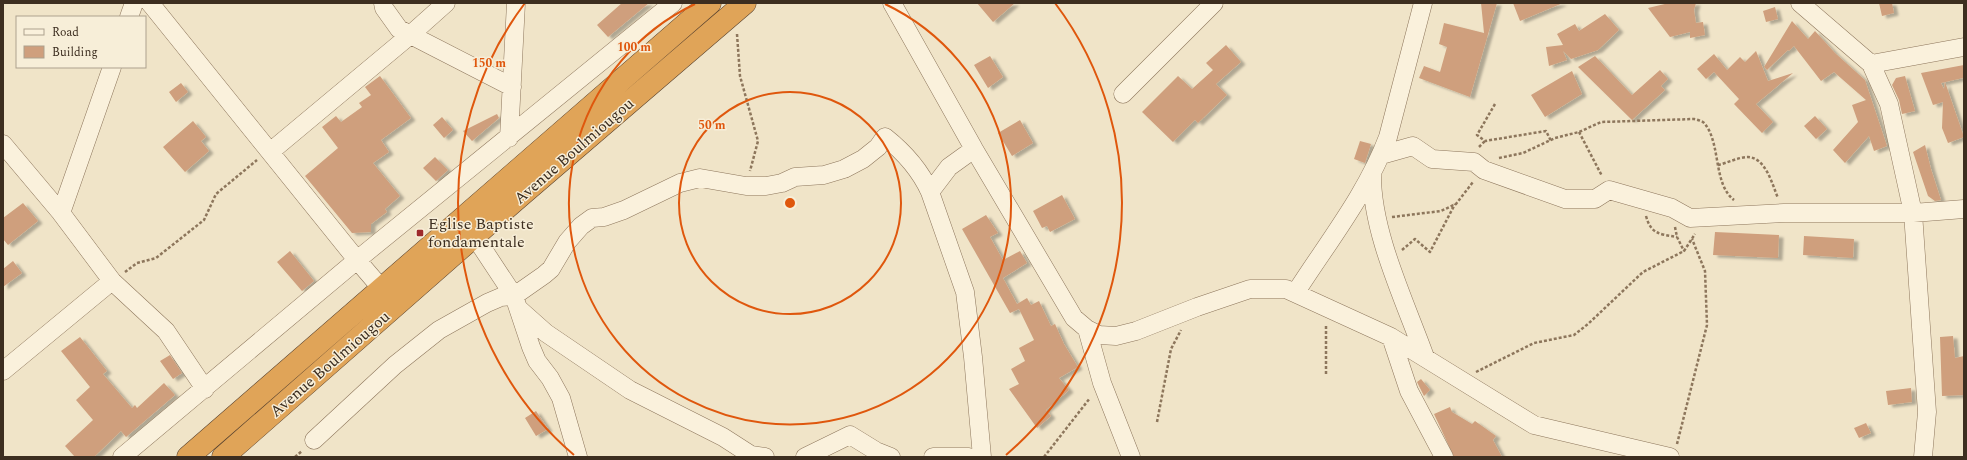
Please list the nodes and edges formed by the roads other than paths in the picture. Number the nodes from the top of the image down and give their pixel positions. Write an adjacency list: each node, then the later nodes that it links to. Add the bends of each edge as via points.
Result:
1 (134, 3): 13 (street)
2 (150, 3): 23 (street)
3 (383, 3): 14 (street, via 395,24)
4 (446, 3): 14 (street)
5 (516, 3): 18 (street)
6 (673, 3): 20 (street)
7 (710, 3): 33 (highway, Avenue Boulmiougou)
8 (892, 3): 22 (street)
9 (1214, 3): 19 (street)
10 (1423, 3): 24 (street)
11 (1800, 3): 16 (street)
12 (740, 7): 30 (highway, Avenue Boulmiougou)
13 (129, 16)
14 (409, 36): 18 (street); 23 (street)
15 (1964, 46): 16 (street)
16 (1871, 64): 29 (street, via 1888,104)
17 (112, 68): 28 (street)
18 (512, 87): 20 (street)
19 (1123, 94)
20 (509, 138): 31 (street)
21 (3, 144): 28 (street)
22 (974, 149): 26 (street, via 949,167); 36 (street, via 1074,318)
23 (269, 151): 31 (street)
24 (1381, 155): 25 (street); 29 (street, via 1413,146 1432,159 1478,165 1565,199 1595,199 1609,190 1672,208 1690,218 1784,213)
25 (1372, 172): 34 (street); 38 (street, via 1376,219)
26 (930, 192): 35 (street, via 925,180 904,152 885,137 878,147 863,159 844,169 824,175 794,177 782,183 766,186 746,186 700,178 680,183 624,210 592,218 581,226 567,242 551,269); 52 (street, via 965,292 974,357)
27 (1964, 209): 29 (street)
28 (61, 213): 32 (street)
29 (1913, 213): 55 (street, via 1927,412)
30 (475, 237): 35 (street); 45 (highway, Avenue Boulmiougou)
31 (357, 260): 33 (street); 40 (street)
32 (112, 281): 39 (street); 40 (street, via 166,331)
33 (382, 288): 44 (highway, Avenue Boulmiougou)
34 (1296, 292): 36 (street, via 1286,289 1250,289 1116,336 1099,335); 37 (street)
35 (517, 302): 41 (street, via 501,297 439,330 395,365); 46 (street, via 534,354 561,398); 47 (street, via 546,333 630,390 723,437 751,455)
36 (1087, 329): 53 (street, via 1102,383)
37 (1391, 337): 38 (street); 54 (street, via 1409,391)
38 (1425, 357): 42 (street, via 1534,425)
39 (5, 366)
40 (205, 389): 43 (street)
41 (314, 440)
42 (1673, 453)
43 (122, 457)
44 (188, 457)
45 (223, 457)
46 (578, 457)
47 (765, 457)
48 (805, 457): 49 (street, via 850,435)
49 (891, 457)
50 (933, 457): 51 (street)
51 (969, 457)
52 (982, 457)
53 (1131, 457)
54 (1444, 457)
55 (1923, 457)

